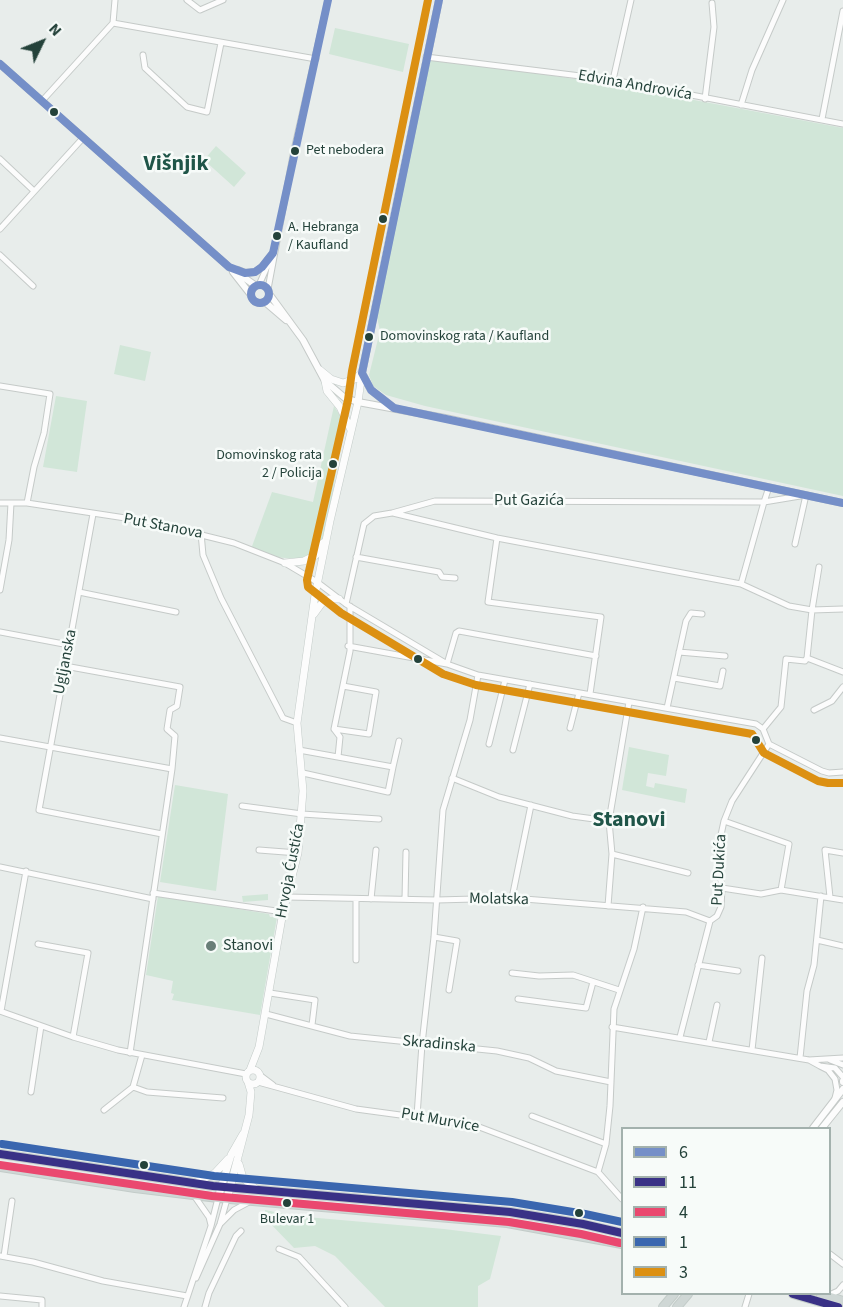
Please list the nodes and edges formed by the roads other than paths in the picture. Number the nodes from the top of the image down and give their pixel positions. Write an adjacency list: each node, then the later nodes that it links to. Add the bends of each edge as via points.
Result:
1 (115, 0): 10 (street)
2 (187, 0): 3 (street, via 200,10)
3 (223, 0)
4 (328, 0): 16 (street)
5 (439, 0): 15 (main road)
6 (631, 0): 18 (street)
7 (783, 0): 21 (street)
8 (712, 3): 19 (street, via 714,27)
9 (843, 11): 12 (street)
10 (112, 23): 11 (street); 20 (street)
11 (221, 43): 14 (street, via 207,112 187,107 145,68); 16 (street)
12 (835, 53): 13 (street); 22 (street)
13 (843, 54)
14 (143, 55)
15 (426, 57): 18 (street, Edvina Androvića); 38 (main road)
16 (316, 59): 28 (street)
17 (0, 64): 20 (street)
18 (613, 80): 19 (street, Edvina Androvića)
19 (705, 99): 21 (street, Edvina Androvića)
20 (42, 101): 24 (street)
21 (741, 105): 22 (street, Edvina Androvića)
22 (822, 120): 23 (street, Edvina Androvića)
23 (843, 124)
24 (83, 138): 26 (street); 30 (street)
25 (0, 159): 26 (street)
26 (34, 191): 27 (street)
27 (0, 229)
28 (273, 253): 30 (street, via 255,272); 31 (street); 33 (street)
29 (0, 255): 32 (street)
30 (229, 267): 31 (street); 34 (street)
31 (258, 285): 33 (street); 34 (street)
32 (33, 286)
33 (269, 292): 35 (street); 36 (street)
34 (251, 296): 35 (street, via 256,303)
35 (265, 303): 36 (street)
36 (295, 329): 37 (street)
37 (320, 370): 38 (main road, via 343,383); 39 (street)
38 (362, 373): 41 (main road); 42 (main road, via 370,390)
39 (325, 381): 41 (street, via 338,393); 43 (main road)
40 (0, 386): 49 (street, via 50,394)
41 (358, 402): 42 (street); 43 (main road)
42 (394, 408): 44 (street)
43 (351, 430): 53 (main road)
44 (769, 487): 45 (street); 46 (street)
45 (806, 495): 46 (street, Put Gazića); 50 (street); 56 (street)
46 (764, 502): 51 (street, Put Gazića, via 435,501); 62 (street)
47 (0, 503): 48 (street, Put Stanova)
48 (11, 503): 49 (street, Put Stanova); 63 (street)
49 (27, 503): 52 (street, Put Stanova)
50 (843, 503)
51 (392, 513): 55 (street); 57 (street, Put Gazića, via 374,516 364,524)
52 (93, 514): 54 (street, Put Stanova); 64 (street, Ugljanska)
53 (327, 532): 58 (main road, via 316,555); 61 (main road)
54 (201, 533): 58 (street, Put Stanova); 94 (street, via 204,555 221,598 283,718)
55 (497, 538): 62 (street); 76 (street, via 488,602 602,617)
56 (795, 544)
57 (356, 557): 60 (street); 66 (street, Put Gazića)
58 (285, 563): 61 (street, Put Stanova)
59 (819, 567): 68 (street)
60 (455, 578)
61 (318, 582): 65 (street, Put Stanova); 71 (main road)
62 (741, 584): 68 (street, via 789,606)
63 (0, 590)
64 (79, 592): 69 (street); 73 (street, Ugljanska)
65 (339, 599): 66 (street, Put Stanova); 71 (main road, via 322,603)
66 (348, 605): 74 (street, Put Gazića); 79 (street, Put Stanova)
67 (843, 609): 68 (street)
68 (812, 610): 78 (street)
69 (176, 612)
70 (702, 614): 75 (street, via 691,613 686,621)
71 (311, 619): 94 (main road)
72 (0, 632): 73 (street)
73 (69, 645): 80 (street, Ugljanska)
74 (348, 646): 79 (street); 87 (street, Put Gazića)
75 (680, 652): 77 (street); 84 (street)
76 (596, 656): 79 (street, via 459,631); 90 (street)
77 (725, 656)
78 (807, 658): 82 (street); 97 (street, via 786,659 781,707)
79 (447, 664): 83 (street, Put Stanova)
80 (65, 666): 102 (street, Ugljanska); 107 (street, via 180,687 167,729 175,736)
81 (723, 671): 84 (street, via 720,686)
82 (843, 672)
83 (478, 675): 85 (street, Put Stanova); 110 (street, via 470,720)
84 (674, 678): 92 (street)
85 (505, 680): 86 (street, Put Stanova); 100 (street)
86 (530, 684): 89 (street, Put Stanova); 104 (street)
87 (343, 686): 96 (street, Put Gazića); 96 (street, via 376,692 369,734)
88 (843, 687): 93 (street, via 832,701)
89 (579, 693): 90 (street, Put Stanova); 95 (street)
90 (590, 694): 91 (street, Put Stanova)
91 (629, 702): 92 (street, Put Stanova); 115 (street)
92 (667, 708): 97 (street, Put Stanova, via 756,724)
93 (814, 710)
94 (297, 723): 103 (main road, Hrvoja Ćustića)
95 (570, 728)
96 (334, 729): 105 (street, via 340,737)
97 (763, 729): 101 (street)
98 (0, 738): 102 (street)
99 (399, 741): 106 (street)
100 (489, 744)
101 (769, 744): 108 (street, via 822,771); 116 (street, Put Dukića, via 732,801)
102 (50, 747): 107 (street); 117 (street, Ugljanska, via 39,810)
103 (299, 750): 105 (street); 109 (main road, Hrvoja Ćustića)
104 (513, 750)
105 (338, 757): 106 (street)
106 (393, 766): 109 (street, via 388,792)
107 (172, 769): 117 (street)
108 (843, 772)
109 (303, 773): 113 (main road, Hrvoja Ćustića)
110 (452, 777): 111 (street); 137 (street, via 443,810)
111 (531, 805): 115 (street); 133 (street)
112 (242, 806): 113 (street)
113 (302, 814): 114 (street); 121 (main road, Hrvoja Ćustića)
114 (379, 819)
115 (609, 821): 123 (street)
116 (724, 821): 127 (street, Put Dukića, via 718,862); 128 (street, via 789,844)
117 (162, 834): 129 (street)
118 (259, 849): 121 (street)
119 (376, 850): 135 (street)
120 (406, 852): 136 (street)
121 (298, 853): 131 (main road, Hrvoja Ćustića)
122 (843, 853): 132 (street, via 825,850)
123 (612, 854): 126 (street); 139 (street)
124 (0, 867): 125 (street)
125 (26, 871): 129 (street); 158 (street)
126 (688, 873)
127 (722, 888): 128 (street, via 761,894); 142 (street, Put Dukića, via 717,916)
128 (781, 890): 130 (street)
129 (153, 896): 141 (street); 168 (street)
130 (821, 896): 132 (street); 144 (street)
131 (286, 897): 134 (street, Molatska); 141 (main road, Hrvoja Ćustića)
132 (830, 897): 138 (street)
133 (512, 898): 137 (street, Molatska); 139 (street, Molatska)
134 (356, 899): 135 (street, Molatska); 148 (street)
135 (371, 899): 136 (street, Molatska)
136 (405, 899): 137 (street, Molatska)
137 (437, 900): 143 (street)
138 (843, 900)
139 (608, 906): 140 (street, Molatska)
140 (643, 907): 142 (street, Molatska, via 686,912); 154 (street, via 634,949)
141 (283, 912): 155 (main road, Hrvoja Ćustića)
142 (710, 921): 149 (street, Put Dukića)
143 (434, 938): 153 (street, via 457,941); 166 (street)
144 (817, 940): 146 (street); 172 (street)
145 (38, 944): 163 (street, via 88,953)
146 (843, 946)
147 (762, 958): 167 (street)
148 (356, 960)
149 (698, 965): 150 (street); 164 (street, Put Dukića)
150 (738, 971)
151 (512, 973): 152 (street, via 573,975)
152 (593, 982): 154 (street); 156 (street, via 586,1008)
153 (449, 990)
154 (619, 990): 162 (street)
155 (270, 993): 159 (main road, Hrvoja Ćustića); 160 (street, via 315,1000)
156 (518, 999)
157 (717, 1005): 165 (street)
158 (0, 1011): 161 (street)
159 (266, 1014): 160 (street, Skradinska); 170 (main road, Hrvoja Ćustića)
160 (312, 1025): 166 (street, Skradinska, via 350,1036)
161 (41, 1026): 163 (street); 183 (street)
162 (612, 1027): 164 (street); 180 (street)
163 (72, 1037): 168 (street)
164 (680, 1037): 165 (street)
165 (709, 1042): 167 (street)
166 (422, 1044): 180 (street, Skradinska, via 497,1051 529,1058 556,1071); 189 (street)
167 (752, 1050): 172 (street)
168 (130, 1053): 169 (street)
169 (142, 1055): 177 (street); 181 (street)
170 (257, 1056): 177 (main road, Hrvoja Ćustića); 178 (main road, Hrvoja Ćustića)
171 (843, 1058): 173 (street)
172 (800, 1059): 174 (street)
173 (828, 1059): 174 (street); 175 (street)
174 (809, 1060): 176 (street)
175 (843, 1065)
176 (820, 1066): 179 (street, via 835,1068); 185 (street, via 835,1079)
177 (248, 1075): 178 (main road, via 255,1070); 178 (main road, via 252,1084); 187 (main road, Hrvoja Ćustića)
178 (260, 1077): 187 (main road, Hrvoja Ćustića); 189 (street, Put Murvice, via 277,1087 356,1109)
179 (843, 1080)
180 (611, 1082): 193 (street)
181 (134, 1087): 184 (street, via 147,1092); 188 (street)
182 (843, 1089): 185 (street)
183 (31, 1092)
184 (223, 1098)
185 (834, 1102): 191 (street)
186 (843, 1102): 192 (street)
187 (251, 1103): 195 (main road, Hrvoja Ćustića)
188 (104, 1110)
189 (417, 1116): 197 (street, Put Murvice, via 474,1125)
190 (532, 1116): 193 (street)
191 (814, 1127)
192 (823, 1127)
193 (606, 1144): 197 (street)
194 (0, 1154): 198 (main road)
195 (235, 1157): 198 (main road); 199 (main road, Hrvoja Ćustića); 200 (main road, via 243,1178)
196 (0, 1167): 201 (main road)
197 (598, 1172): 203 (street, Put Murvice)
198 (195, 1183): 199 (main road)
199 (226, 1187): 200 (main road); 202 (main road, Hrvoja Ćustića)
200 (257, 1190): 209 (main road, via 510,1212)
201 (193, 1194): 202 (main road); 207 (street)
202 (223, 1198): 205 (main road); 206 (street); 207 (street)
203 (621, 1198)
204 (12, 1200): 213 (street)
205 (250, 1201): 206 (street); 210 (main road, via 507,1223)
206 (220, 1224): 219 (street)
207 (211, 1226): 219 (street)
208 (241, 1231): 223 (street, via 213,1283)
209 (621, 1233)
210 (621, 1244)
211 (279, 1249): 224 (street, via 299,1257)
212 (831, 1255): 214 (street)
213 (2, 1256): 219 (street, via 103,1281)
214 (843, 1264)
215 (672, 1295): 225 (main road)
216 (800, 1295): 226 (main road)
217 (824, 1295): 220 (main road)
218 (0, 1296): 221 (street, via 42,1300)
219 (187, 1296): 222 (street)
220 (843, 1301)
221 (42, 1307)
222 (184, 1307)
223 (205, 1307)
224 (345, 1307)
225 (663, 1307)
226 (838, 1307)

